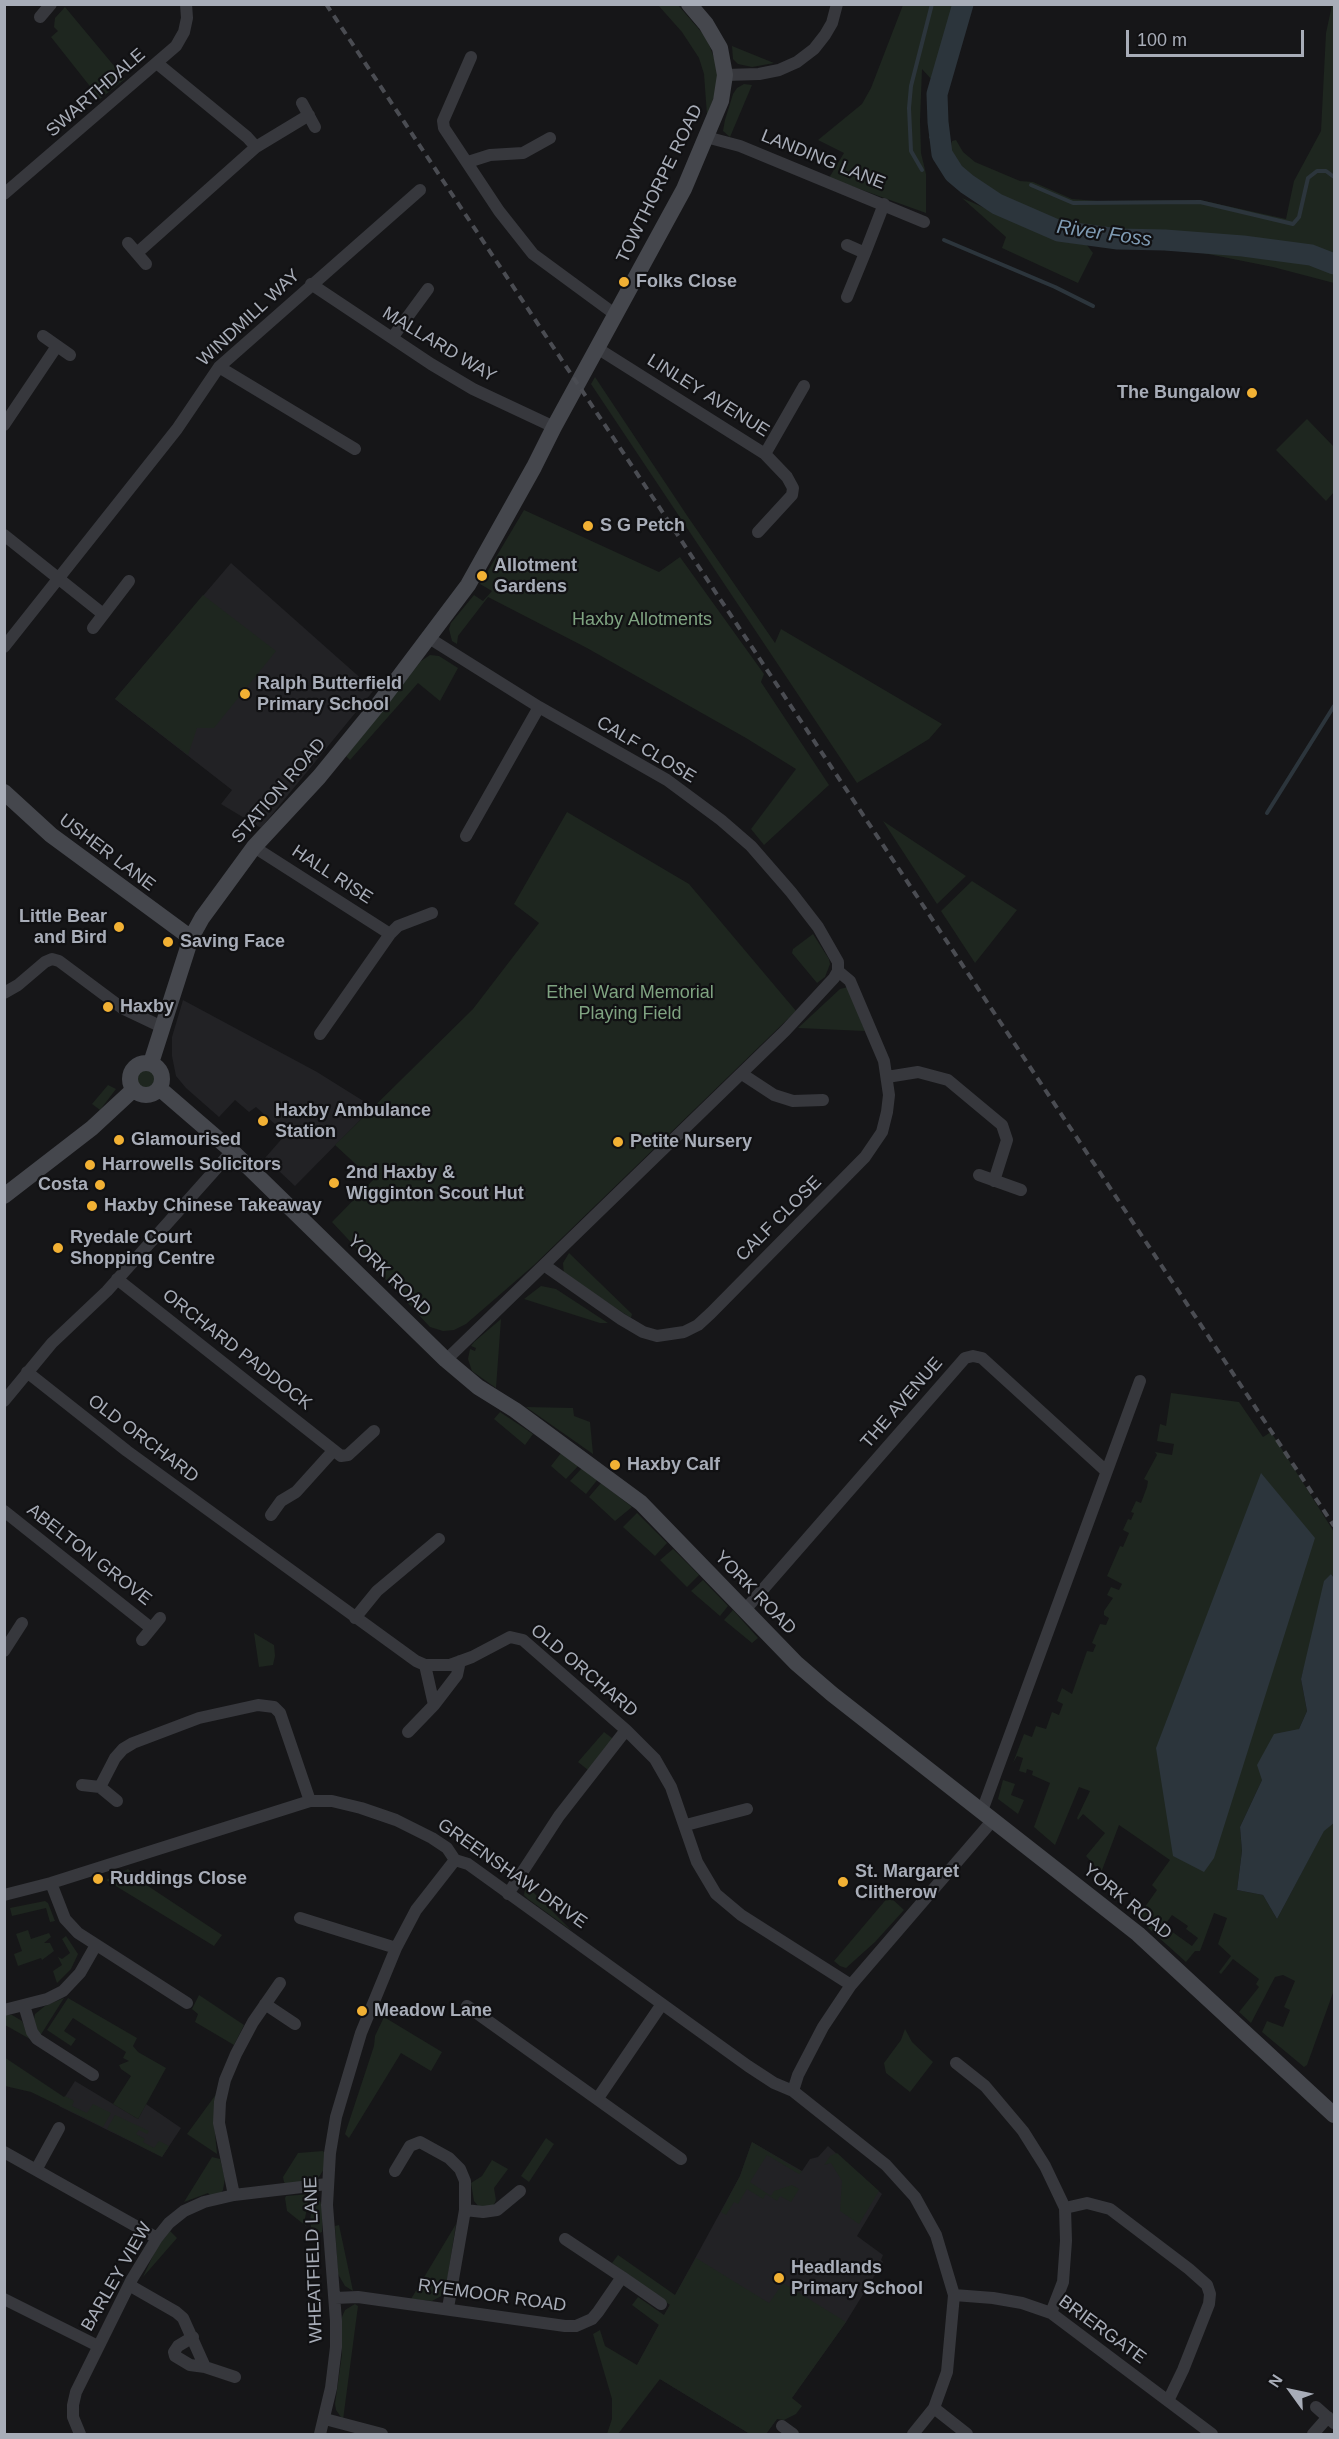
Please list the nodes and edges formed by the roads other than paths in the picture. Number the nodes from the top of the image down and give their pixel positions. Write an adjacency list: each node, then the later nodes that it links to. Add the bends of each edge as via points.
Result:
1 (51, 4): 5 (street)
2 (186, 4): 7 (street, SWARTHDALE, via 184,32)
3 (689, 4): 8 (street, TOWTHORPE ROAD, via 720,48)
4 (837, 4): 8 (street, via 825,35 797,62 779,70)
5 (40, 17)
6 (471, 57): 15 (street, via 443,122)
7 (158, 64): 14 (street); 17 (street, SWARTHDALE)
8 (725, 75): 12 (street, TOWTHORPE ROAD, via 721,101)
9 (302, 103): 10 (street)
10 (309, 115): 11 (street); 14 (street)
11 (315, 127)
12 (706, 136): 18 (street, LANDING LANE); 28 (street, TOWTHORPE ROAD, via 684,189)
13 (550, 138): 15 (street, via 523,153 490,155)
14 (256, 147): 22 (street)
15 (468, 162): 28 (street, via 533,254)
16 (420, 190): 25 (street, WINDMILL WAY)
17 (4, 194)
18 (884, 204): 19 (street, LANDING LANE); 23 (street)
19 (924, 222)
20 (128, 243): 22 (street)
21 (847, 245): 23 (street)
22 (137, 253): 24 (street)
23 (865, 253): 27 (street)
24 (146, 264)
25 (311, 284): 30 (street, MALLARD WAY); 34 (street, WINDMILL WAY)
26 (428, 290): 30 (street)
27 (847, 297)
28 (616, 315): 32 (street, TOWTHORPE ROAD)
29 (43, 336): 31 (street)
30 (392, 339): 38 (street, MALLARD WAY, via 473,389)
31 (57, 346): 33 (street); 37 (street)
32 (597, 348): 35 (street, TOWTHORPE ROAD); 40 (street, LINLEY AVENUE)
33 (70, 355)
34 (219, 367): 39 (street); 43 (street, WINDMILL WAY, via 177,429)
35 (581, 378): 38 (street, STATION ROAD)
36 (804, 386): 40 (street, LINLEY AVENUE)
37 (4, 425)
38 (554, 427): 47 (street, STATION ROAD, via 472,577)
39 (355, 449)
40 (765, 454): 41 (street, via 793,488 792,495)
41 (758, 532)
42 (4, 535): 43 (street)
43 (60, 579): 45 (street); 48 (street, WINDMILL WAY)
44 (129, 581): 45 (street)
45 (103, 614): 46 (street)
46 (93, 627)
47 (429, 638): 49 (street, CALF CLOSE); 52 (street, STATION ROAD, via 319,777)
48 (4, 647)
49 (539, 707): 51 (street); 56 (street, CALF CLOSE, via 667,780 722,820 792,892 818,927 838,962)
50 (4, 792): 55 (street, USHER LANE, via 51,835)
51 (466, 836)
52 (254, 847): 54 (street, HALL RISE); 55 (street, STATION ROAD)
53 (432, 913): 54 (street, via 398,926)
54 (390, 934): 59 (street)
55 (191, 938): 58 (street, STATION ROAD)
56 (838, 970): 61 (street, via 815,1000); 62 (street, CALF CLOSE, via 850,981)
57 (4, 993): 58 (street, via 52,959 122,1008)
58 (162, 1027): 60 (street, STATION ROAD)
59 (320, 1034)
60 (151, 1063): 63 (street, via 160,1071); 64 (street, via 143,1062 133,1068 129,1077)
61 (742, 1074): 65 (street, via 774,1095 793,1101); 71 (street)
62 (888, 1077): 68 (street, via 918,1072 948,1080 1002,1125 1007,1140); 71 (street, CALF CLOSE, via 888,1113 870,1152 698,1324 673,1335 643,1332)
63 (159, 1088): 64 (street, via 150,1095); 66 (street, YORK ROAD)
64 (133, 1090): 70 (street, via 92,1128)
65 (823, 1100)
66 (232, 1150): 72 (street); 73 (street, YORK ROAD)
67 (979, 1175): 68 (street)
68 (994, 1181): 69 (street)
69 (1021, 1190)
70 (4, 1196)
71 (544, 1265): 73 (street)
72 (117, 1279): 74 (street); 78 (street, ORCHARD PADDOCK)
73 (446, 1360): 83 (street, YORK ROAD, via 641,1503)
74 (27, 1372): 76 (street); 85 (street, OLD ORCHARD, via 127,1451)
75 (1140, 1382): 79 (street)
76 (4, 1401)
77 (374, 1431): 78 (street, via 348,1455)
78 (333, 1451): 81 (street)
79 (1106, 1471): 83 (street, THE AVENUE, via 982,1358 965,1358); 100 (street)
80 (4, 1511): 87 (street, ABELTON GROVE)
81 (271, 1515)
82 (439, 1539): 85 (street, via 377,1591)
83 (744, 1611): 100 (street, YORK ROAD, via 832,1694)
84 (160, 1618): 87 (street, ABELTON GROVE)
85 (355, 1618): 91 (street, OLD ORCHARD)
86 (22, 1623): 89 (street)
87 (152, 1628): 88 (street, ABELTON GROVE)
88 (142, 1640)
89 (4, 1651)
90 (460, 1661): 91 (street, OLD ORCHARD); 92 (street, via 457,1675); 93 (street, OLD ORCHARD, via 516,1637)
91 (425, 1665): 92 (street)
92 (434, 1706): 94 (street)
93 (626, 1730): 101 (street, OLD ORCHARD, via 655,1759); 104 (street, via 559,1816)
94 (408, 1732)
95 (82, 1785): 96 (street)
96 (100, 1787): 97 (street, via 115,1758 133,1743 199,1718 258,1705 274,1707 280,1713); 98 (street)
97 (310, 1800): 102 (street, GREENSHAW DRIVE, via 332,1801 396,1820 447,1848); 103 (street, GREENSHAW DRIVE)
98 (117, 1801)
99 (747, 1809): 101 (street)
100 (987, 1816): 110 (street); 122 (street, YORK ROAD, via 1138,1934)
101 (686, 1825): 110 (street, OLD ORCHARD, via 697,1862 722,1899)
102 (455, 1860): 104 (street, GREENSHAW DRIVE, via 468,1864); 108 (street, WHEATFIELD LANE, via 416,1910)
103 (51, 1882): 105 (street, GREENSHAW DRIVE); 107 (street, via 65,1919)
104 (508, 1894): 113 (street, GREENSHAW DRIVE)
105 (4, 1895)
106 (300, 1918): 108 (street)
107 (96, 1945): 111 (street); 114 (street, via 80,1973 63,1991)
108 (396, 1948): 128 (street, WHEATFIELD LANE, via 347,2078)
109 (280, 1983): 112 (street)
110 (851, 1985): 120 (street, via 823,2027)
111 (187, 2003)
112 (265, 2004): 117 (street); 130 (street, via 236,2054 220,2102 219,2123)
113 (662, 2004): 120 (street, GREENSHAW DRIVE, via 748,2066); 121 (street)
114 (24, 2005): 116 (street); 119 (street, via 37,2039)
115 (467, 2006): 121 (street, via 494,2030)
116 (4, 2010)
117 (295, 2024)
118 (956, 2063): 131 (street, via 985,2086 1023,2131)
119 (93, 2075)
120 (793, 2091): 137 (street, GREENSHAW DRIVE, via 886,2166 915,2197 936,2235)
121 (598, 2098): 125 (street)
122 (1335, 2115)
123 (59, 2128): 126 (street)
124 (4, 2152): 126 (street)
125 (674, 2159)
126 (36, 2170): 133 (street)
127 (395, 2171): 132 (street, via 414,2143 432,2148 460,2169)
128 (327, 2184): 130 (street, BARLEY VIEW); 139 (street, WHEATFIELD LANE)
129 (520, 2191): 132 (street, via 497,2210)
130 (234, 2195): 133 (street, BARLEY VIEW, via 184,2211)
131 (1065, 2208): 142 (street, via 1063,2282); 147 (street, via 1087,2203 1110,2209 1207,2285 1209,2304)
132 (465, 2210): 141 (street)
133 (157, 2238): 136 (street, BARLEY VIEW)
134 (565, 2239): 135 (street)
135 (621, 2277): 140 (street); 141 (street, RYEMOOR ROAD, via 592,2319 576,2326)
136 (129, 2285): 143 (street, via 176,2312); 144 (street, BARLEY VIEW)
137 (954, 2295): 142 (street, BRIERGATE, via 1012,2301); 149 (street, GREENSHAW DRIVE, via 948,2372)
138 (4, 2298): 144 (street)
139 (335, 2298): 141 (street, RYEMOOR ROAD, via 358,2297); 150 (street, WHEATFIELD LANE, via 336,2347)
140 (661, 2304)
141 (448, 2308)
142 (1051, 2313): 147 (street, BRIERGATE)
143 (193, 2337): 145 (street); 145 (street, via 178,2346 175,2356 190,2365)
144 (98, 2346): 153 (street, BARLEY VIEW, via 76,2392 73,2417)
145 (205, 2367): 146 (street)
146 (235, 2377)
147 (1168, 2401): 159 (street, BRIERGATE)
148 (1316, 2407): 151 (street)
149 (934, 2408): 157 (street, GREENSHAW DRIVE); 158 (street)
150 (325, 2419): 154 (street, WHEATFIELD LANE); 155 (street)
151 (1331, 2420): 160 (street)
152 (782, 2426): 156 (street)
153 (77, 2434)
154 (320, 2434)
155 (382, 2434)
156 (793, 2434)
157 (913, 2434)
158 (967, 2434)
159 (1212, 2434)
160 (1313, 2434)

